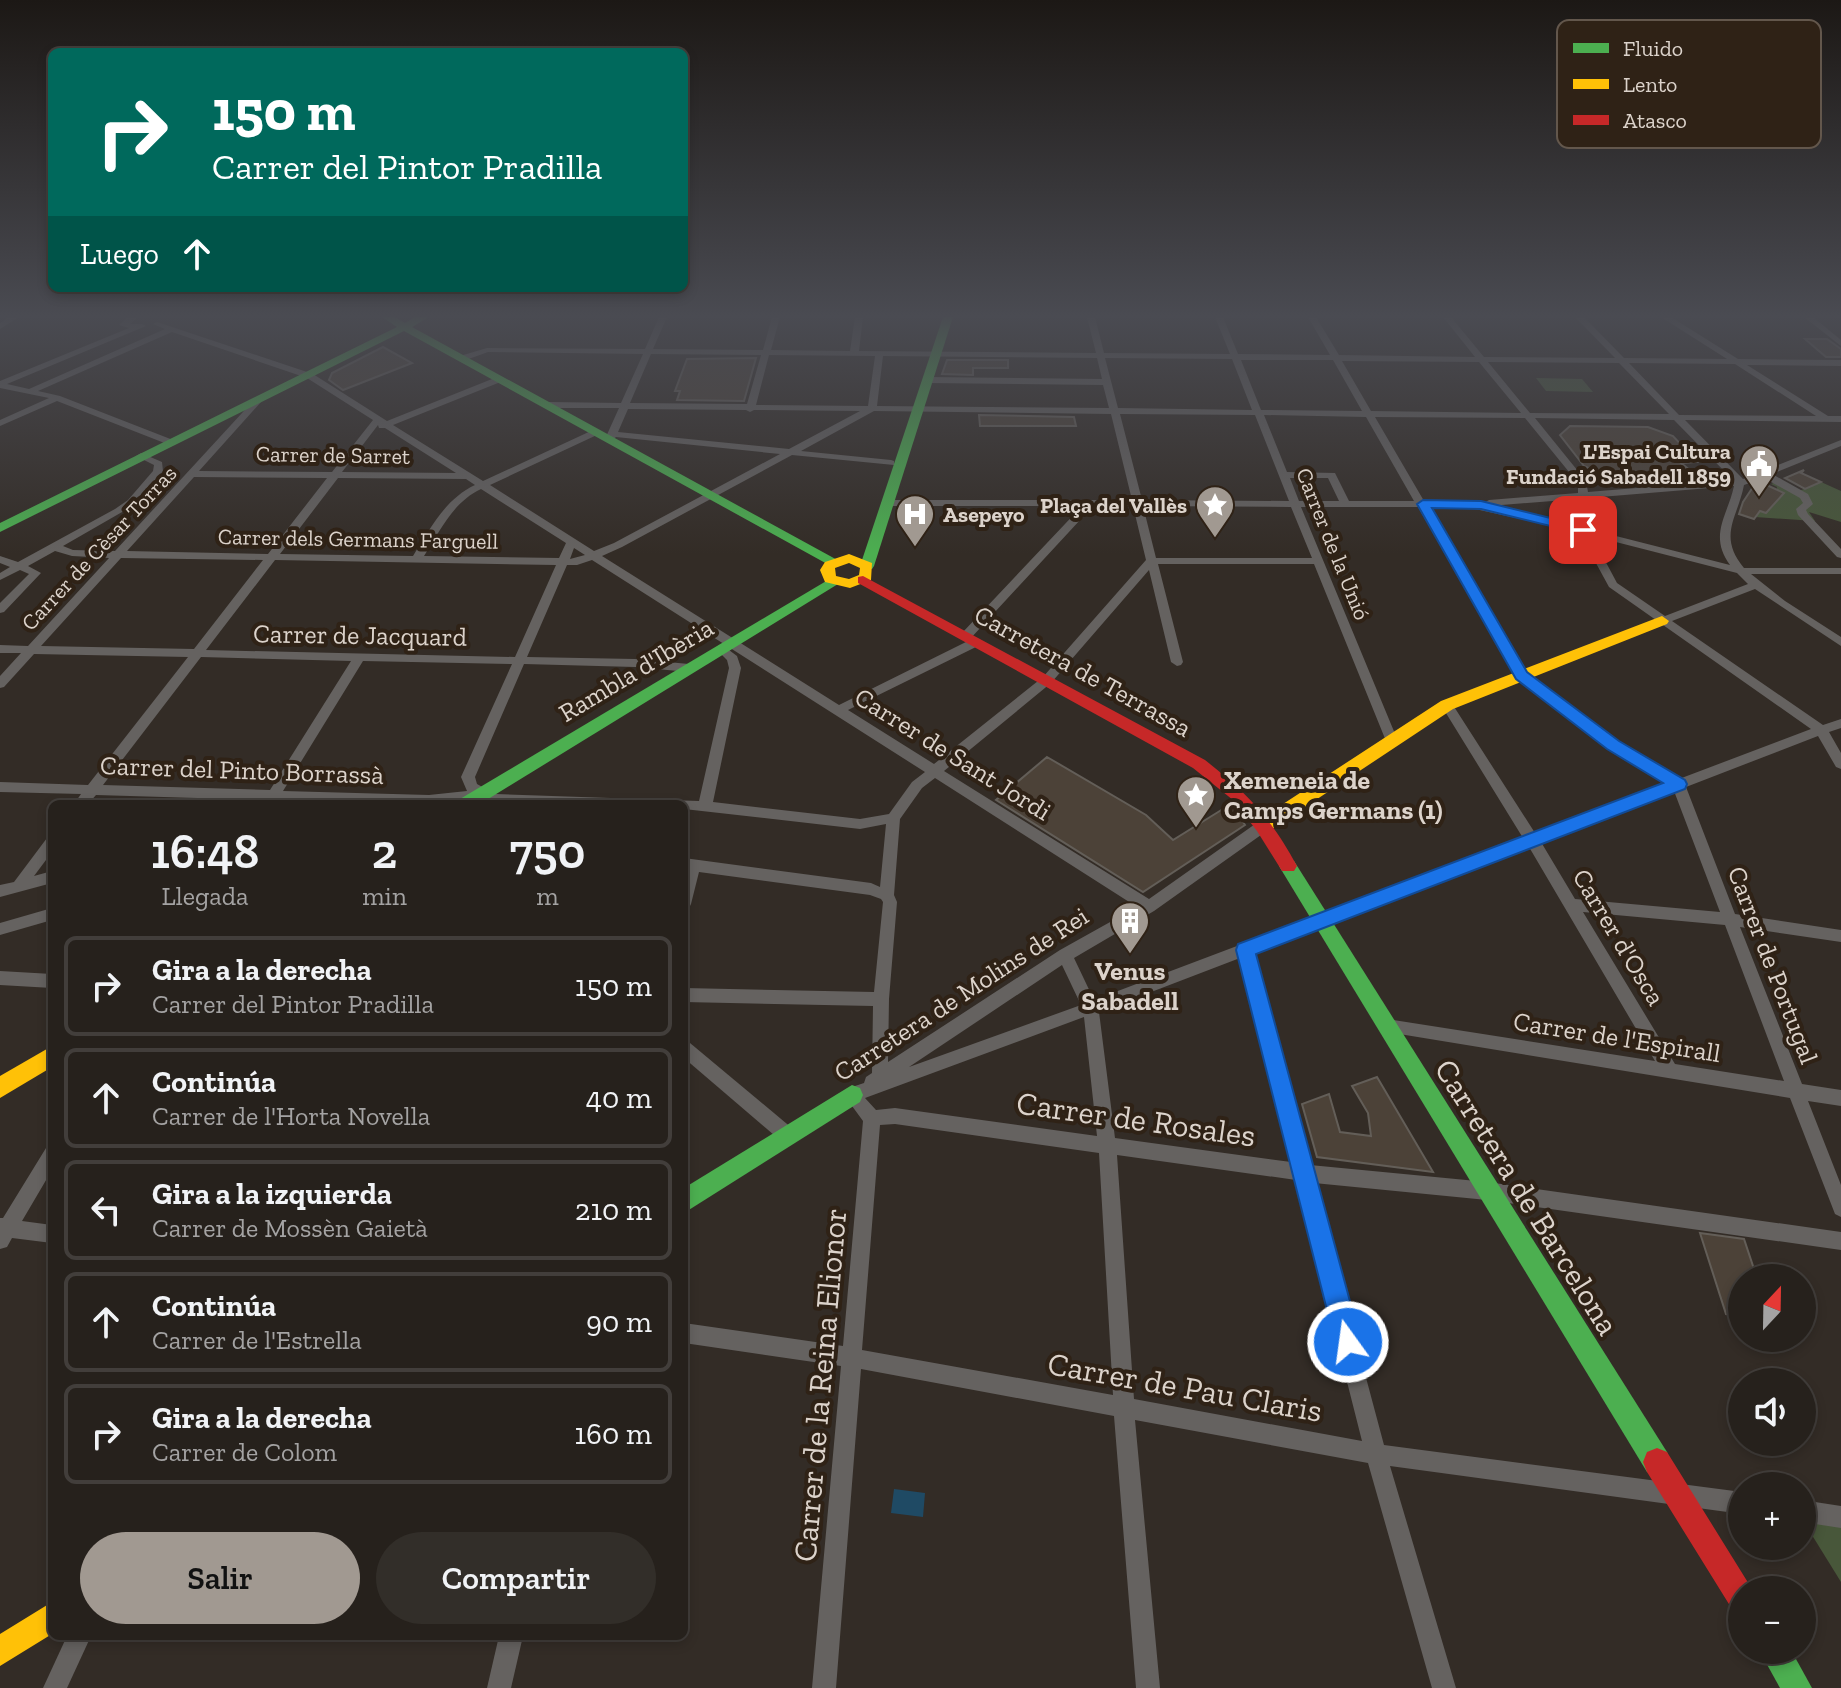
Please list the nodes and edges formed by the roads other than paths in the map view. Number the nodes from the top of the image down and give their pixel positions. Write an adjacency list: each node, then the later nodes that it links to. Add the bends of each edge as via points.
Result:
1 (50, 396): 17 (street)
2 (270, 396): 18 (main road)
3 (341, 396): 32 (street, Carrer de Sant Jordi)
4 (454, 396): 32 (street)
5 (532, 396): 19 (main road)
6 (630, 396): 20 (street)
7 (753, 396): 22 (street)
8 (874, 396): 23 (street)
9 (918, 396): 21 (main road)
10 (920, 396): 21 (main road)
11 (1111, 396): 24 (street)
12 (1251, 396): 25 (street, Carrer de la Unió)
13 (1359, 396): 26 (street)
14 (1509, 396): 27 (street)
15 (1655, 396): 28 (street)
16 (1792, 396): 29 (street)
17 (57, 398): 33 (street); 37 (street)
18 (257, 402): 37 (main road); 42 (street, Carrer de Cèsar Torras)
19 (549, 405): 20 (street); 35 (main road)
20 (626, 406): 22 (street); 35 (street)
21 (914, 408): 23 (street); 24 (street); 41 (main road); 51 (main road)
22 (750, 409): 23 (street)
23 (872, 409): 39 (street, Carrer dels Germans Farguell)
24 (1115, 411): 25 (street); 53 (street)
25 (1258, 413): 26 (street); 45 (street, Carrer de la Unió)
26 (1370, 413): 27 (street); 52 (street)
27 (1524, 415): 28 (street); 31 (street); 36 (street)
28 (1675, 417): 29 (street); 31 (street); 47 (street)
29 (1827, 418): 30 (street); 34 (street)
30 (1841, 419)
31 (1556, 421): 36 (street)
32 (382, 422): 44 (street); 46 (street, Carrer de Sant Jordi)
33 (0, 423)
34 (1841, 427)
35 (607, 435): 39 (street); 48 (street); 50 (main road)
36 (1546, 435): 49 (street, via 1583,483)
37 (170, 442): 40 (main road)
38 (1841, 443): 43 (street)
39 (795, 452): 41 (street); 50 (street, Carrer dels Germans Farguell)
40 (141, 456): 58 (main road); 61 (street, via 155,460 158,471 132,502)
41 (891, 463): 72 (main road, via 864,541)
42 (195, 474): 44 (street, Carrer de Sarret); 62 (street, Carrer de Cèsar Torras)
43 (1764, 474): 47 (street); 63 (street, via 1804,496 1808,504 1801,509 1803,515)
44 (335, 475): 46 (street, Carrer de Sarret); 65 (street)
45 (1283, 475): 54 (street, Carrer de la Unió); 55 (street, via 1332,475)
46 (471, 476): 48 (street, Carrer de Sant Jordi)
47 (1739, 481): 49 (street); 73 (street, via 1739,493 1726,512 1725,539 1730,558)
48 (481, 483): 60 (street, Carrer de Sant Jordi); 67 (street, via 450,507)
49 (1584, 494): 56 (street); 59 (street)
50 (712, 495): 64 (street, Carrer dels Germans Farguell); 72 (main road)
51 (886, 503): 57 (street); 75 (main road)
52 (1423, 504): 55 (street); 56 (street); 90 (street)
53 (1138, 505): 54 (street); 57 (street); 68 (street)
54 (1294, 505): 55 (street); 69 (street, Carrer de la Unió)
55 (1346, 505)
56 (1481, 505): 59 (street)
57 (1088, 506): 80 (street)
58 (0, 528)
59 (1585, 533): 73 (street); 79 (street, via 1613,585)
60 (572, 542): 64 (street, Carrer de Sant Jordi); 70 (street)
61 (55, 547): 62 (street, Carrer dels Germans Farguell, via 72,553); 71 (street)
62 (119, 554): 65 (street, Carrer dels Germans Farguell); 84 (street, Carrer de Cèsar Torras)
63 (1841, 555)
64 (595, 556): 70 (street, Carrer dels Germans Farguell); 82 (street, Carrer de Sant Jordi)
65 (271, 558): 67 (street, Carrer dels Germans Farguell); 85 (street)
66 (0, 559): 71 (street)
67 (416, 560): 70 (street, Carrer dels Germans Farguell)
68 (1151, 561): 69 (street); 88 (street); 91 (street)
69 (1318, 561): 97 (street, Carrer de la Unió)
70 (564, 563): 87 (street)
71 (15, 567): 76 (street); 78 (street, via 36,573)
72 (839, 567): 75 (main road, Carretera de Terrassa); 75 (main road, via 850,584); 82 (main road, Rambla d'Ibèria)
73 (1741, 571): 74 (street); 77 (street)
74 (1841, 571)
75 (865, 573): 80 (main road, Carretera de Terrassa)
76 (0, 577)
77 (1757, 584): 79 (street); 81 (street)
78 (0, 610)
79 (1662, 621): 90 (main road); 96 (street)
80 (971, 639): 91 (main road, Carretera de Terrassa); 94 (street)
81 (1841, 642)
82 (726, 645): 89 (main road, Rambla d'Ibèria); 94 (street, Carrer de Sant Jordi); 109 (street, via 735,668)
83 (0, 649): 84 (street, Carrer de Jacquard)
84 (31, 650): 85 (street, Carrer de Jacquard); 92 (street, Carrer de Cèsar Torras)
85 (197, 654): 86 (street, Carrer de Jacquard); 102 (street)
86 (359, 657): 87 (street, Carrer de Jacquard); 103 (street)
87 (518, 661): 89 (street, Carrer de Jacquard); 104 (street, via 468,777)
88 (1177, 662)
89 (689, 668): 104 (main road, Rambla d'Ibèria)
90 (1521, 675): 93 (main road); 100 (street, via 1613,745)
91 (1047, 680): 99 (street); 111 (main road, Carretera de Terrassa, via 1199,764 1239,796)
92 (0, 684)
93 (1447, 705): 97 (main road); 112 (street, Carrer d'Osca)
94 (838, 710): 99 (street, Carrer de Sant Jordi)
95 (1841, 723): 96 (street)
96 (1821, 730): 98 (street); 100 (street)
97 (1392, 741): 111 (main road)
98 (1841, 764)
99 (936, 772): 110 (street, via 917,785); 120 (street, Carrer de Sant Jordi)
100 (1678, 784): 112 (street); 123 (street, Carrer de Portugal)
101 (0, 787): 102 (street, Carrer del Pinto Borrassà)
102 (92, 790): 103 (street, Carrer del Pinto Borrassà); 105 (street)
103 (271, 799): 106 (street, Carrer del Pinto Borrassà)
104 (474, 799): 107 (street, Carrer del Pinto Borrassà)
105 (84, 800)
106 (360, 800)
107 (531, 800)
108 (688, 804): 109 (street, Carrer del Pinto Borrassà)
109 (705, 806): 110 (street, Carrer del Pinto Borrassà, via 860,824)
110 (893, 818): 118 (street)
111 (1263, 826): 120 (street, Carretera de Molins de Rei); 122 (main road, Carretera de Barcelona)
112 (1532, 840): 119 (street, Carrer d'Osca); 122 (street)
113 (48, 847): 116 (street)
114 (689, 864): 118 (street)
115 (48, 878): 116 (street)
116 (19, 885): 117 (street)
117 (0, 891)
118 (887, 895): 131 (street)
119 (1572, 905): 123 (street); 136 (street, Carrer d'Osca)
120 (1149, 907): 127 (street, Carretera de Molins de Rei)
121 (48, 915): 124 (street)
122 (1319, 919): 126 (street); 133 (main road, Carretera de Barcelona)
123 (1728, 919): 125 (street); 139 (street, Carrer de Portugal)
124 (0, 929)
125 (1841, 936)
126 (1245, 950): 132 (street); 146 (street)
127 (1065, 955): 132 (street); 137 (street, Carretera de Molins de Rei)
128 (0, 978): 129 (street)
129 (48, 981)
130 (688, 995): 131 (street)
131 (881, 999): 137 (street)
132 (1091, 1010): 140 (street); 144 (street)
133 (1386, 1026): 136 (street, Carrer de l'Espirall); 147 (main road, Carretera de Barcelona)
134 (688, 1051): 143 (street)
135 (48, 1058): 138 (main road)
136 (1671, 1072): 139 (street, Carrer de l'Espirall)
137 (880, 1077): 140 (street, Carretera de Molins de Rei)
138 (0, 1088)
139 (1797, 1091): 141 (street, Carrer de l'Espirall); 149 (street, Carrer de Portugal)
140 (852, 1095): 142 (street); 143 (main road, Carretera de Molins de Rei)
141 (1841, 1098)
142 (872, 1118): 144 (street, Carrer de Rosales, via 895,1116); 154 (street, Carrer de la Reina Elionor)
143 (787, 1135): 148 (main road, Carretera de Molins de Rei)
144 (1107, 1144): 146 (street, Carrer de Rosales); 155 (street)
145 (48, 1160): 150 (street)
146 (1305, 1173): 147 (street, Carrer de Rosales); 156 (street)
147 (1487, 1191): 152 (street, Carrer de Rosales); 157 (main road, Carretera de Barcelona)
148 (688, 1198)
149 (1841, 1208)
150 (2, 1232): 151 (street)
151 (48, 1234)
152 (1841, 1241)
153 (688, 1334): 154 (street, Carrer de Pau Claris)
154 (854, 1358): 155 (street, Carrer de Pau Claris); 169 (street, Carrer de la Reina Elionor)
155 (1124, 1410): 156 (street, Carrer de Pau Claris); 170 (street)
156 (1376, 1454): 157 (street, Carrer de Pau Claris); 171 (street)
157 (1677, 1495): 158 (street, Carrer de Pau Claris); 161 (main road, Carretera de Barcelona)
158 (1728, 1501)
159 (1816, 1513): 160 (street)
160 (1841, 1517)
161 (1728, 1577)
162 (48, 1620): 165 (main road)
163 (77, 1640): 167 (street)
164 (510, 1640): 168 (street)
165 (0, 1651)
166 (1782, 1664): 172 (main road)
167 (55, 1688)
168 (499, 1688)
169 (824, 1688)
170 (1148, 1688)
171 (1444, 1688)
172 (1797, 1688)

